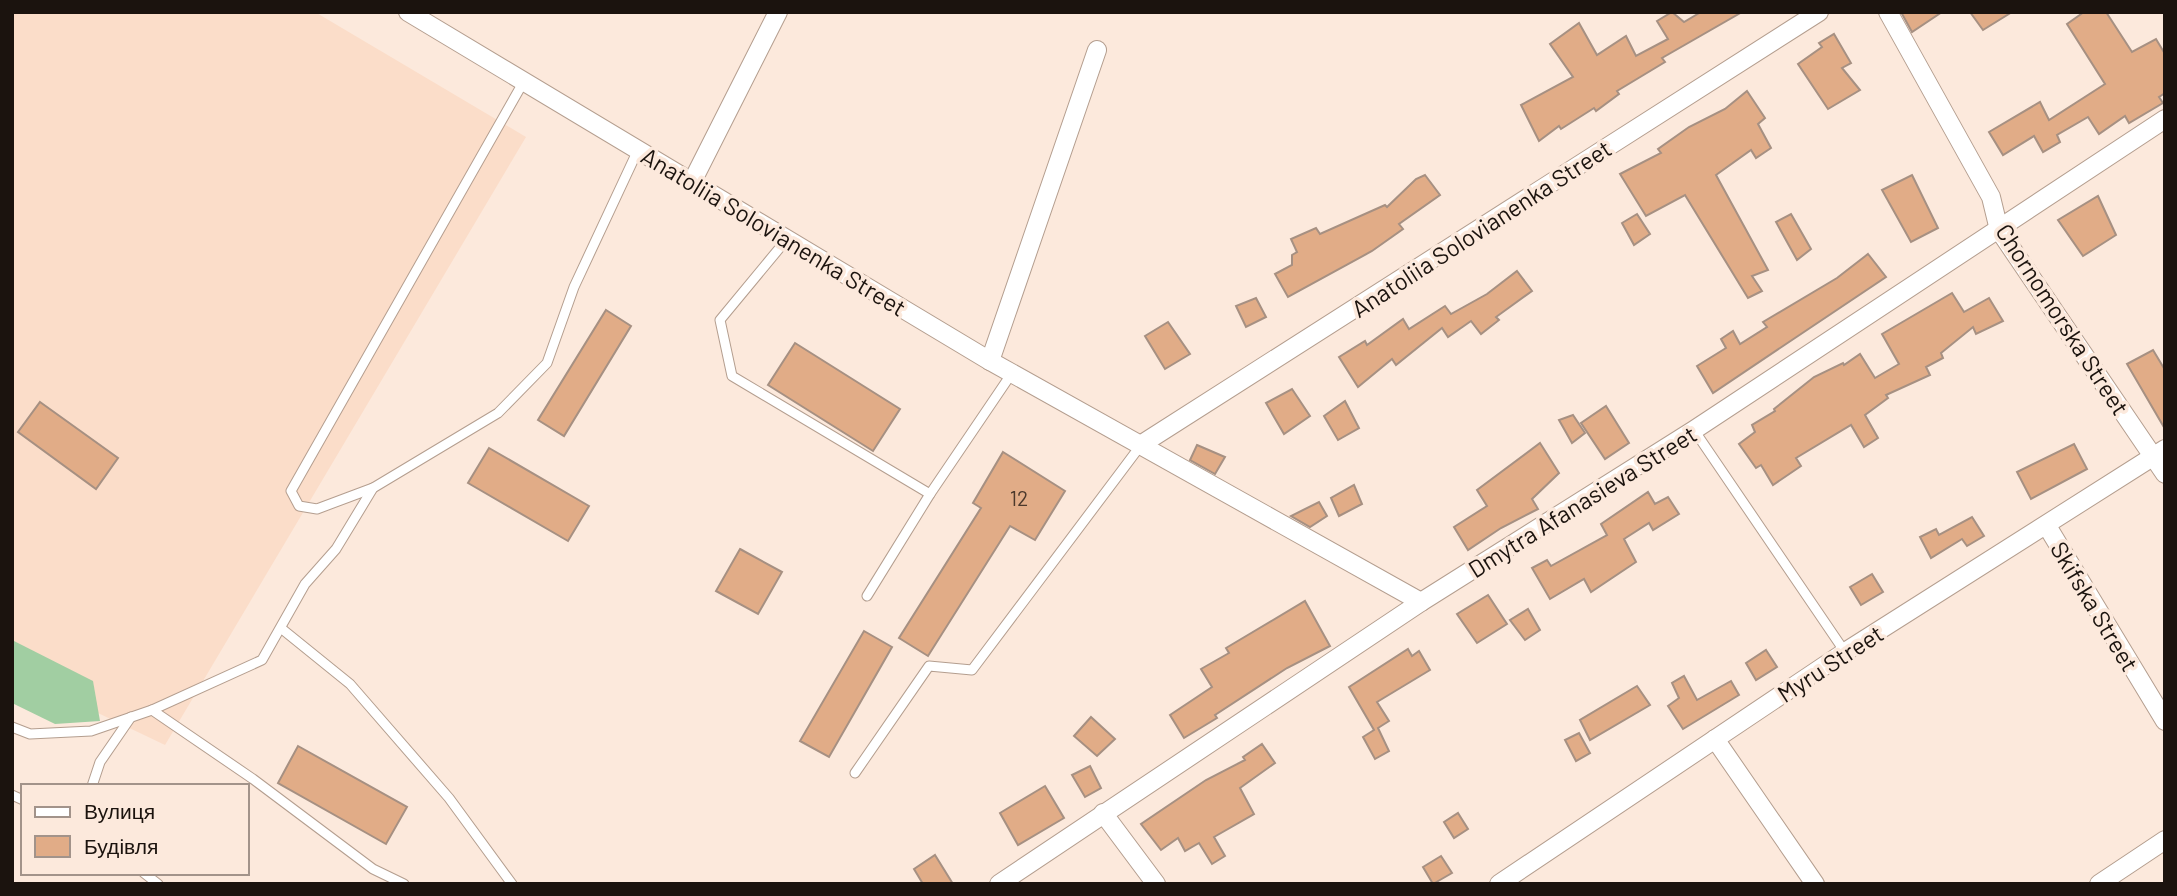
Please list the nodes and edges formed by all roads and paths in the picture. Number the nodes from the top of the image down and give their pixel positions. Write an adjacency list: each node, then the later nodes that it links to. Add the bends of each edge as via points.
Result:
1 (408, 12): 6 (street, Anatoliia Solovianenka Street)
2 (778, 12): 9 (street)
3 (1819, 12): 15 (street, Anatoliia Solovianenka Street)
4 (1888, 12): 10 (street, Chornomorska Street, via 1991,197)
5 (1097, 50): 12 (street)
6 (524, 81): 8 (street, Anatoliia Solovianenka Street); 18 (lane, via 291,491 299,506 317,509)
7 (2165, 119): 10 (street, Dmytra Afanasieva Street)
8 (638, 150): 9 (street, Anatoliia Solovianenka Street); 18 (lane, via 574,287 547,363 498,413)
9 (692, 182): 11 (street, Anatoliia Solovianenka Street)
10 (1999, 230): 14 (street, Dmytra Afanasieva Street); 16 (street, Chornomorska Street)
11 (787, 239): 12 (street, Anatoliia Solovianenka Street); 19 (lane, via 720,320 732,376)
12 (990, 361): 13 (street, Anatoliia Solovianenka Street)
13 (1012, 373): 15 (street, Anatoliia Solovianenka Street); 19 (lane)
14 (1694, 430): 22 (street, Dmytra Afanasieva Street); 24 (lane)
15 (1142, 444): 22 (street, Anatoliia Solovianenka Street); 30 (lane, via 972,670 929,666)
16 (2159, 453): 17 (street, Chornomorska Street); 20 (street, Myru Street)
17 (2165, 474)
18 (373, 488): 23 (lane, via 336,550 305,584)
19 (930, 494): 21 (lane)
20 (2047, 526): 24 (street, Myru Street); 27 (street, Skifska Street)
21 (867, 596)
22 (1422, 602): 32 (street, Dmytra Afanasieva Street)
23 (282, 629): 25 (lane, via 262,660); 36 (lane, via 350,684 449,797)
24 (1845, 652): 29 (street, Myru Street)
25 (152, 710): 26 (lane); 35 (lane, via 373,869)
26 (131, 717): 28 (lane, via 91,731 30,734); 31 (lane, via 100,762)
27 (2165, 721)
28 (12, 727)
29 (1715, 739): 34 (street, Myru Street); 39 (street)
30 (855, 772)
31 (93, 784)
32 (1103, 813): 37 (street, Dmytra Afanasieva Street); 38 (street)
33 (2165, 840): 40 (street)
34 (1501, 883)
35 (404, 884)
36 (512, 884)
37 (999, 884)
38 (1156, 884)
39 (1815, 884)
40 (2099, 884)

